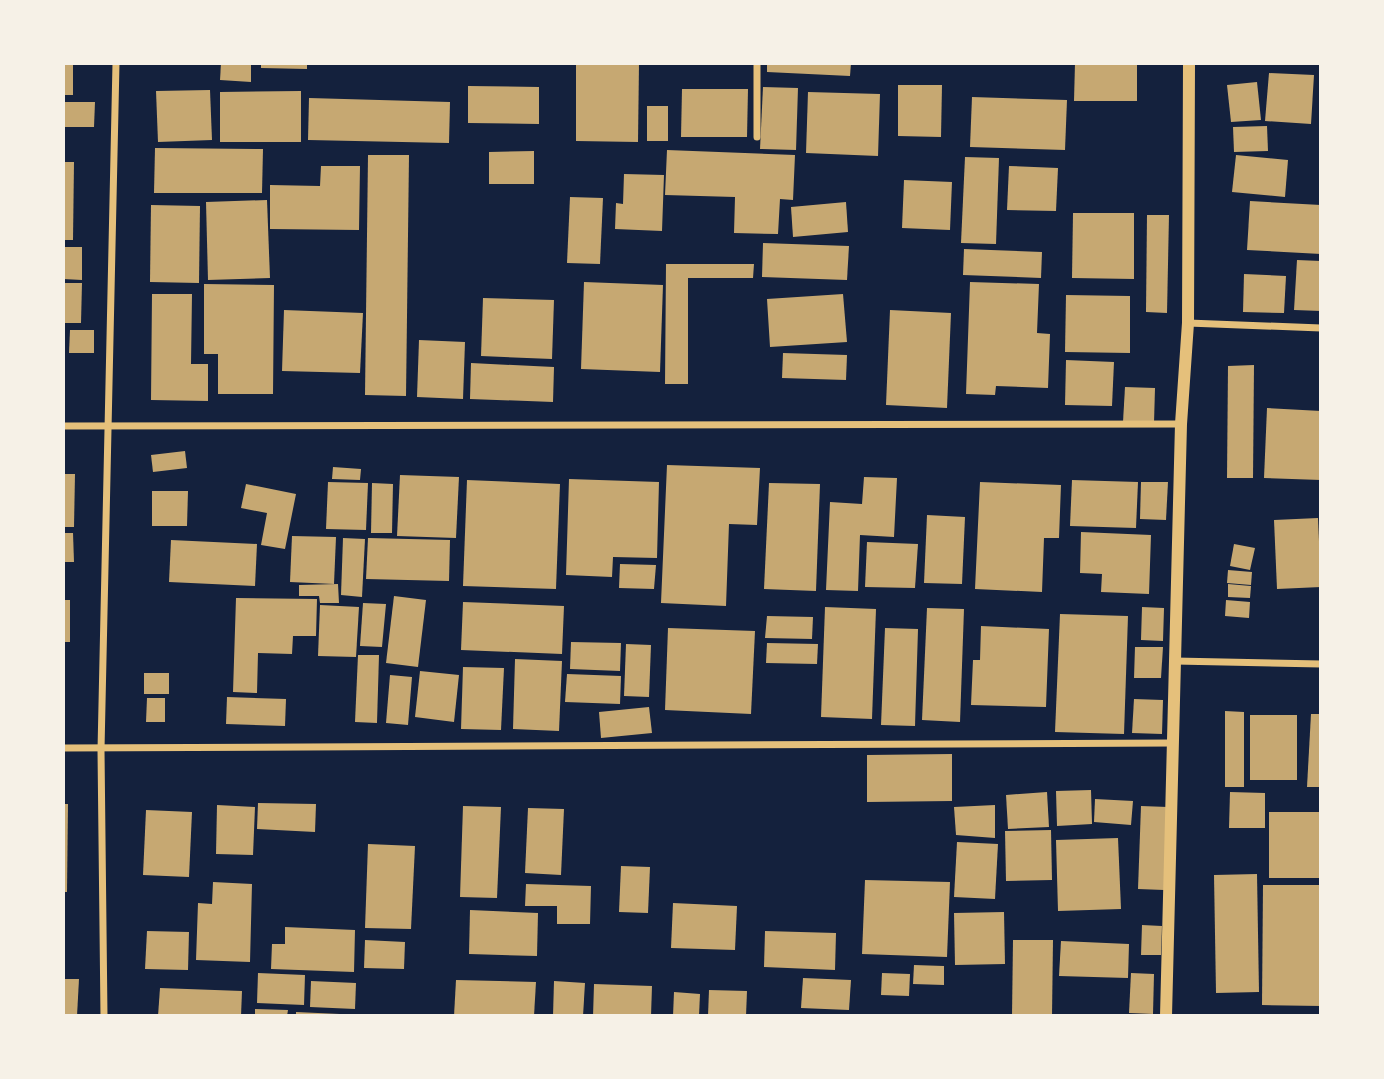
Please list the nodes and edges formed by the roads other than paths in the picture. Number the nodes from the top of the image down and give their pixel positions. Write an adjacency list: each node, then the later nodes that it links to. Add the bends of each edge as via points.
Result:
1 (116, 63): 9 (street)
2 (757, 63): 4 (street)
3 (1189, 63): 5 (street)
4 (757, 137)
5 (1188, 323): 6 (street); 7 (street)
6 (1321, 327)
7 (1181, 424): 9 (street); 10 (street)
8 (63, 426): 9 (street)
9 (109, 427): 14 (street)
10 (1175, 661): 11 (street); 12 (street)
11 (1321, 664)
12 (1173, 743): 14 (street); 16 (street)
13 (63, 748): 14 (street)
14 (100, 750): 15 (street)
15 (104, 1016)
16 (1166, 1016)

